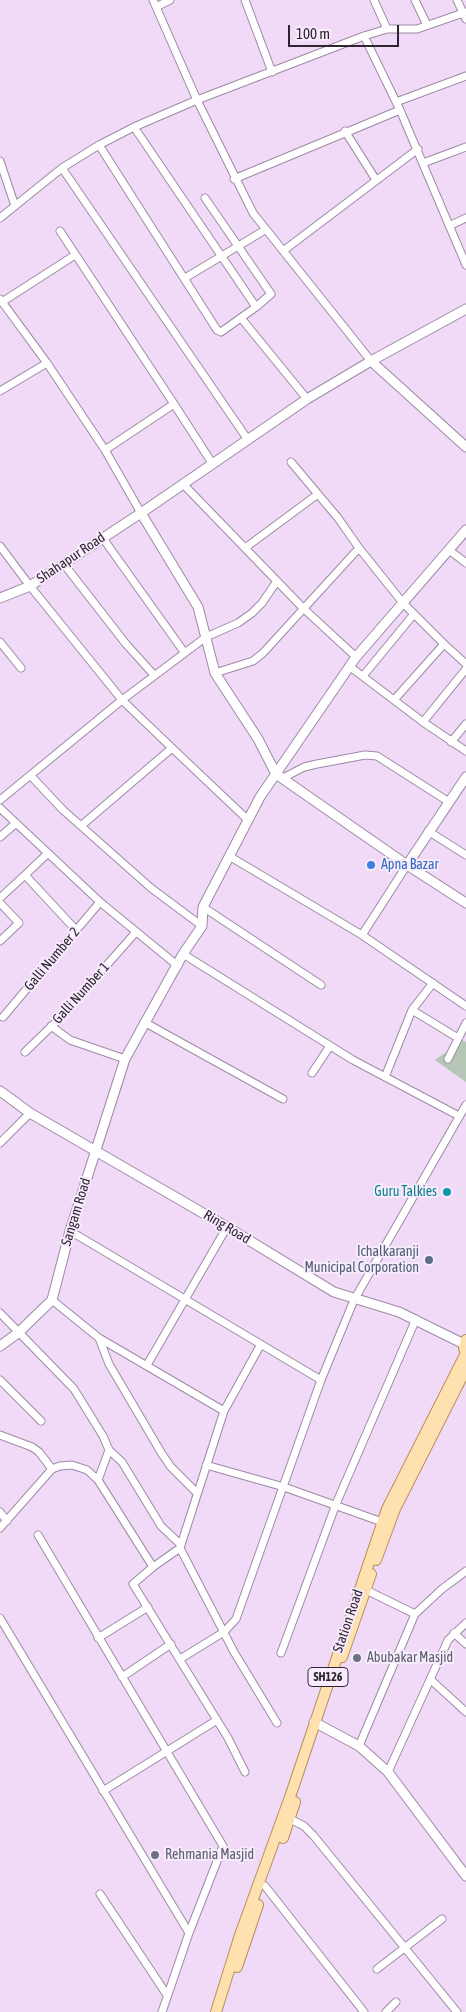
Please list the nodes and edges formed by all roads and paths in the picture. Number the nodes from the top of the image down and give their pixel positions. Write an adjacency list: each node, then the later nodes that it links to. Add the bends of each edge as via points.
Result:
1 (170, 0): 6 (street)
2 (246, 0): 11 (street)
3 (374, 0): 9 (street)
4 (415, 0): 8 (street)
5 (457, 0): 7 (street)
6 (154, 3): 13 (street)
7 (465, 15): 8 (street)
8 (427, 25): 9 (street, via 417,29)
9 (387, 29): 10 (street)
10 (364, 36): 11 (street); 14 (street)
11 (272, 72): 13 (street)
12 (466, 76): 14 (street)
13 (197, 100): 16 (street); 24 (street)
14 (396, 102): 15 (street)
15 (400, 110): 17 (street); 20 (street)
16 (134, 127): 18 (street); 36 (street)
17 (345, 131): 24 (street); 25 (street)
18 (99, 145): 23 (street); 38 (street)
19 (466, 147): 22 (street)
20 (418, 149): 22 (street); 25 (street)
21 (0, 161): 27 (street)
22 (423, 163): 30 (street)
23 (62, 168): 27 (street); 48 (street)
24 (234, 179): 31 (street)
25 (376, 180): 34 (street)
26 (205, 198): 33 (street)
27 (15, 206): 28 (street)
28 (0, 218)
29 (466, 218): 30 (street)
30 (448, 226): 37 (street)
31 (265, 230): 33 (street); 34 (street)
32 (60, 231): 35 (street)
33 (238, 246): 36 (street); 40 (street, via 271,294)
34 (283, 251): 43 (street)
35 (75, 255): 39 (street); 47 (street)
36 (221, 256): 38 (street); 40 (street)
37 (466, 265)
38 (185, 278): 42 (street, via 217,330 221,332)
39 (1, 301): 44 (street)
40 (256, 307): 42 (street)
41 (466, 309): 43 (main road, Shahapur Road)
42 (241, 318): 46 (street)
43 (371, 361): 46 (main road, Shahapur Road); 49 (main road)
44 (47, 363): 45 (street); 50 (street)
45 (0, 391)
46 (307, 399): 48 (main road, Shahapur Road)
47 (174, 404): 50 (street); 52 (street)
48 (248, 440): 52 (main road, Shahapur Road)
49 (466, 447)
50 (105, 450): 55 (street)
51 (291, 462): 54 (street)
52 (212, 463): 53 (main road, Shahapur Road)
53 (183, 484): 55 (main road, Shahapur Road); 59 (street)
54 (318, 494): 59 (street); 60 (street)
55 (140, 513): 57 (main road, Shahapur Road); 70 (main road, via 190,592)
56 (466, 530): 61 (main road)
57 (102, 537): 62 (main road, Shahapur Road); 73 (street)
58 (0, 546): 65 (street)
59 (245, 548): 64 (street)
60 (359, 548): 67 (street); 68 (street)
61 (449, 550): 63 (street); 67 (main road)
62 (63, 563): 65 (main road, Shahapur Road); 80 (street)
63 (466, 563)
64 (277, 581): 68 (street); 70 (street, via 252,613)
65 (30, 586): 66 (main road, Shahapur Road); 82 (street)
66 (0, 598)
67 (403, 603): 69 (street); 74 (main road)
68 (303, 608): 74 (street); 79 (street, via 253,661)
69 (414, 614): 72 (street); 81 (street)
70 (206, 637): 73 (street); 79 (main road)
71 (0, 642): 77 (street)
72 (444, 644): 75 (street); 83 (street)
73 (184, 652): 80 (street)
74 (356, 657): 76 (main road)
75 (466, 664)
76 (349, 666): 81 (street); 90 (main road)
77 (22, 668)
78 (466, 670): 84 (street)
79 (215, 672): 90 (main road)
80 (154, 675): 82 (street)
81 (363, 676): 83 (street)
82 (122, 700): 87 (street); 89 (street)
83 (394, 700): 84 (street)
84 (423, 722): 86 (street)
85 (466, 724): 86 (street)
86 (451, 742): 88 (street)
87 (172, 748): 95 (street); 97 (street)
88 (466, 751)
89 (31, 776): 92 (street); 97 (street)
90 (279, 776): 93 (street, via 317,764 365,755 377,756); 95 (main road); 103 (main road)
91 (464, 784): 93 (main road)
92 (0, 800)
93 (449, 802): 98 (main road)
94 (1, 812): 96 (street)
95 (248, 820): 102 (main road)
96 (15, 824): 99 (street); 100 (street)
97 (82, 825): 110 (street, via 151,888)
98 (428, 831): 101 (street); 103 (main road)
99 (0, 837)
100 (47, 854): 104 (street); 107 (street)
101 (466, 855)
102 (229, 856): 109 (main road); 113 (street)
103 (407, 865): 108 (main road); 113 (street)
104 (25, 875): 105 (street); 111 (street)
105 (0, 898)
106 (0, 902): 114 (street, via 19,923)
107 (100, 902): 111 (street, Galli Number 2); 112 (street)
108 (466, 903)
109 (203, 907): 110 (main road); 118 (street)
110 (202, 926): 115 (main road, Sangam Road)
111 (76, 930): 121 (street, Galli Number 2)
112 (136, 932): 116 (street); 124 (street, Galli Number 1)
113 (362, 935): 117 (street)
114 (0, 941)
115 (183, 954): 116 (main road, Sangam Road); 126 (street)
116 (178, 966): 122 (main road, Sangam Road)
117 (433, 983): 119 (street); 120 (street)
118 (321, 985)
119 (466, 1006)
120 (412, 1010): 125 (street); 131 (street)
121 (3, 1017)
122 (144, 1022): 128 (main road, Sangam Road); 133 (street)
123 (466, 1023): 125 (street)
124 (52, 1026): 127 (street, Galli Number 1); 128 (street, via 70,1040)
125 (458, 1038): 129 (street)
126 (330, 1046): 130 (street); 131 (street)
127 (25, 1052)
128 (125, 1059): 138 (main road, Sangam Road)
129 (448, 1059)
130 (312, 1073)
131 (385, 1077): 136 (street)
132 (0, 1091): 135 (main road, Ring Road)
133 (283, 1099)
134 (466, 1105): 136 (street)
135 (30, 1113): 137 (street); 138 (main road, Ring Road)
136 (459, 1116): 143 (street)
137 (0, 1143)
138 (95, 1151): 139 (main road, Ring Road); 140 (main road, Sangam Road)
139 (227, 1227): 141 (street); 143 (main road, Ring Road, via 334,1292)
140 (70, 1231): 141 (street); 142 (main road, Sangam Road)
141 (185, 1298): 148 (street); 151 (street)
142 (52, 1300): 146 (main road); 147 (street)
143 (354, 1300): 145 (main road, Ring Road); 154 (street)
144 (0, 1313): 146 (street)
145 (416, 1319): 150 (main road, Ring Road); 164 (street)
146 (18, 1333): 149 (main road); 158 (street, via 74,1389)
147 (99, 1338): 151 (street); 163 (street, via 109,1364 162,1454 171,1468)
148 (261, 1344): 154 (street); 155 (street)
149 (0, 1346)
150 (465, 1347): 167 (main road, Station Road / SH126)
151 (147, 1365): 155 (street)
152 (466, 1369): 173 (main road, Station Road / SH126, via 395,1510)
153 (0, 1380): 156 (street)
154 (321, 1380): 162 (street)
155 (224, 1411): 159 (street)
156 (41, 1421)
157 (0, 1435): 160 (street, via 32,1447)
158 (109, 1450): 161 (street); 170 (street, via 122,1462 161,1526)
159 (206, 1464): 162 (street); 163 (street)
160 (52, 1469): 161 (street, via 72,1465 87,1470); 166 (street)
161 (98, 1480): 171 (street)
162 (284, 1487): 164 (street); 178 (street, via 236,1619)
163 (197, 1492): 170 (street)
164 (336, 1504): 167 (street); 183 (street)
165 (0, 1512): 166 (street)
166 (7, 1521): 168 (street)
167 (382, 1522): 190 (main road, Station Road / SH126)
168 (0, 1528)
169 (38, 1535): 180 (street)
170 (180, 1546): 171 (street); 178 (street)
171 (153, 1567): 174 (street, via 133,1584)
172 (466, 1571): 175 (street)
173 (366, 1590): 175 (street); 190 (main road, Station Road / SH126)
174 (148, 1607): 180 (street); 181 (street)
175 (415, 1614): 191 (street)
176 (0, 1618): 195 (street)
177 (466, 1623): 179 (street)
178 (224, 1632): 184 (street); 189 (street)
179 (454, 1633): 182 (street); 186 (street)
180 (98, 1638): 185 (street)
181 (171, 1644): 184 (street); 185 (street)
182 (466, 1644)
183 (281, 1653)
184 (180, 1659): 188 (street)
185 (122, 1677): 192 (street)
186 (431, 1680): 187 (street); 194 (street)
187 (466, 1712)
188 (217, 1720): 192 (street); 193 (street)
189 (277, 1723)
190 (316, 1723): 191 (main road); 196 (main road, Station Road / SH126); 207 (main road, Station Road / SH126)
191 (359, 1746): 194 (main road)
192 (168, 1751): 195 (street); 201 (street, via 223,1846)
193 (246, 1772)
194 (388, 1772): 197 (main road)
195 (103, 1791): 201 (street)
196 (290, 1819): 198 (main road, Station Road / SH126); 202 (street, via 313,1835)
197 (466, 1876)
198 (265, 1886): 208 (main road, Station Road / SH126); 209 (street)
199 (100, 1894): 204 (street)
200 (442, 1919): 202 (street)
201 (189, 1933): 204 (street)
202 (406, 1948): 203 (street); 211 (street)
203 (377, 1969)
204 (167, 1995): 206 (street)
205 (396, 2002): 210 (street)
206 (162, 2012)
207 (216, 2012)
208 (222, 2012)
209 (364, 2012)
210 (386, 2012)
211 (457, 2012)

